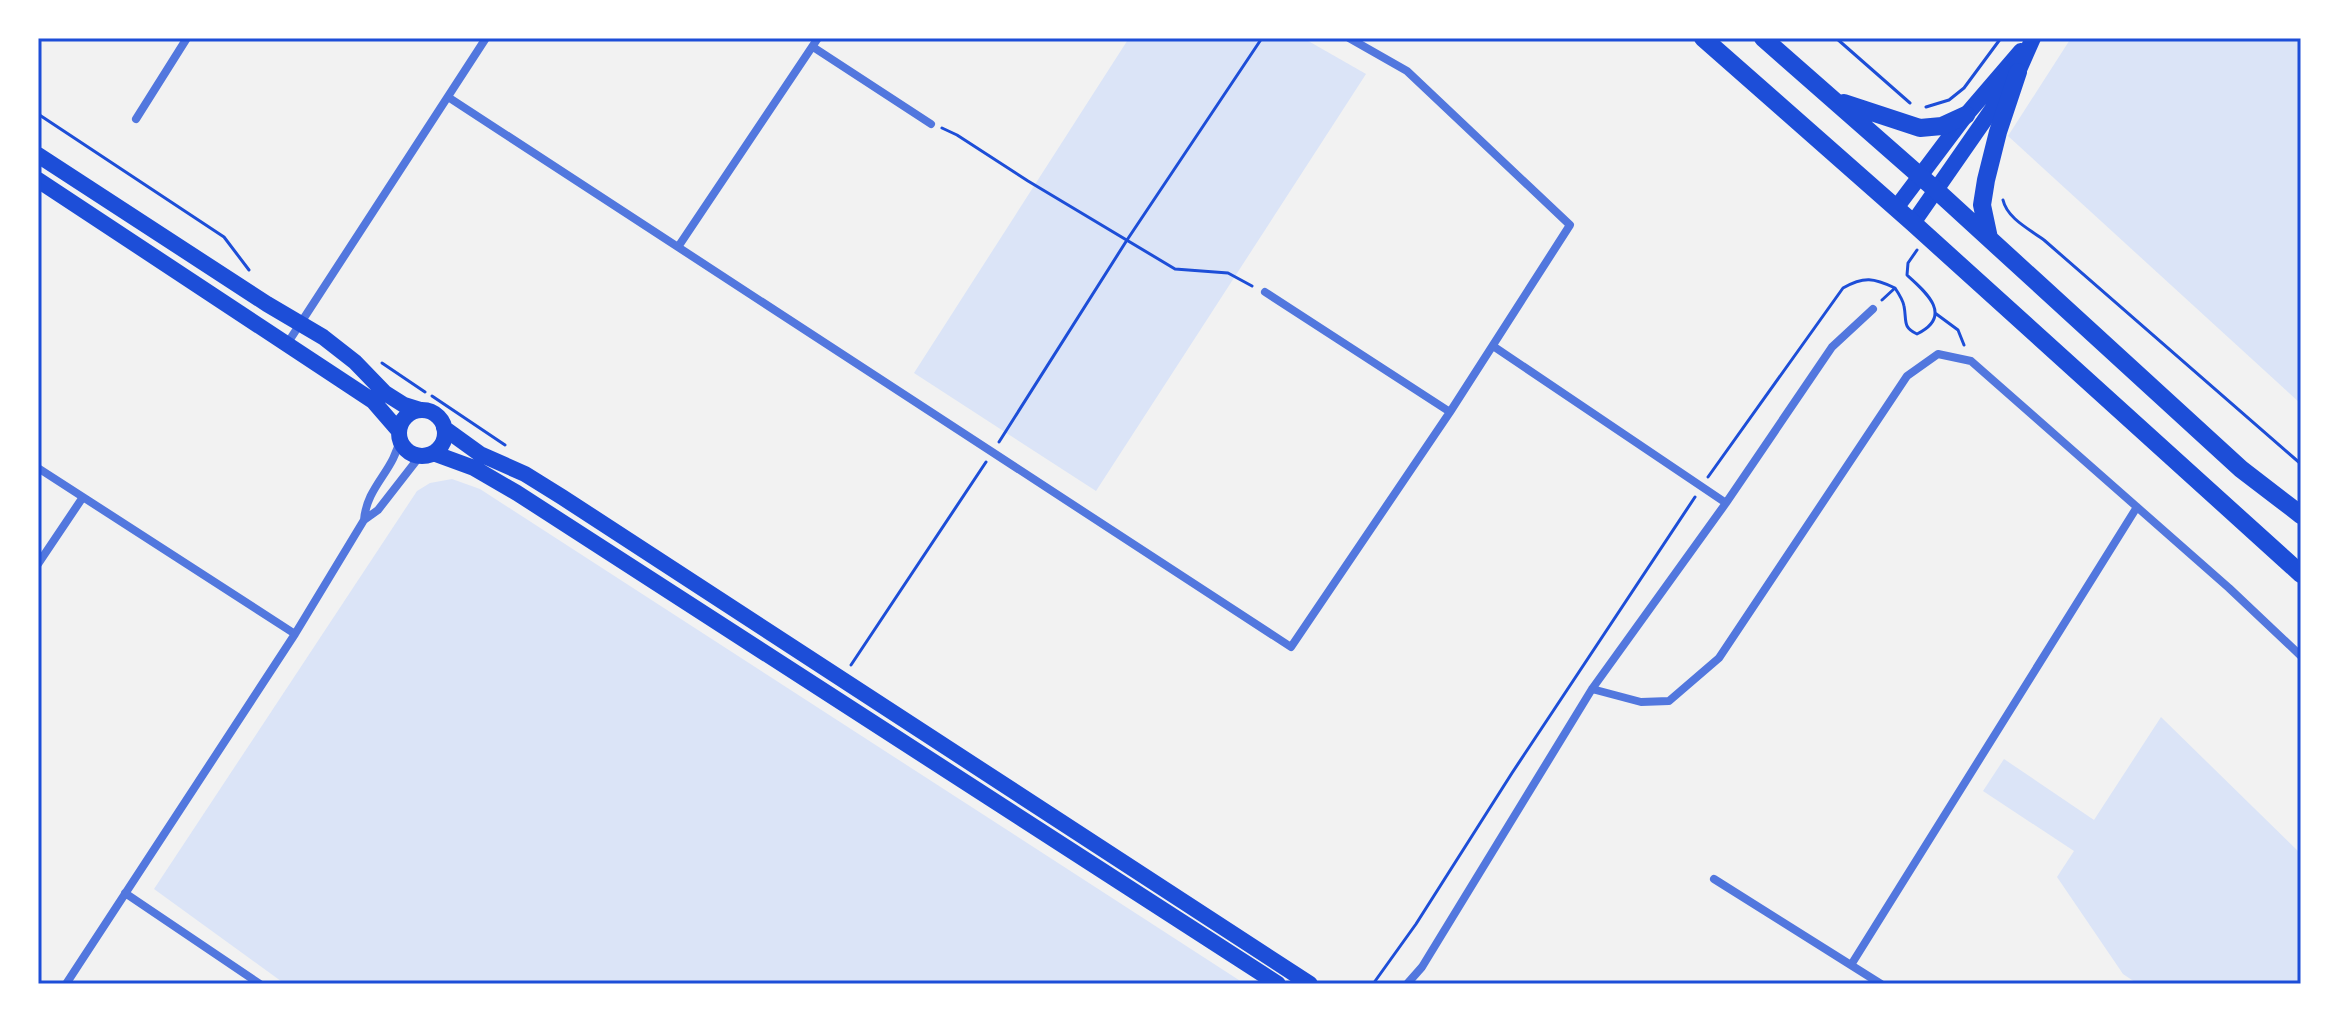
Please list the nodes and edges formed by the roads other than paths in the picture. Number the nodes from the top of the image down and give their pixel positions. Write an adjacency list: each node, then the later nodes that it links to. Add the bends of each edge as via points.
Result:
1 (187, 38): 13 (street)
2 (486, 38): 10 (street)
3 (818, 38): 8 (street)
4 (1349, 38): 27 (street, via 1407,71 1570,225)
5 (1703, 38): 19 (highway)
6 (1763, 38): 11 (highway)
7 (2033, 38): 9 (main road); 12 (main road)
8 (813, 47): 14 (street); 22 (street)
9 (2018, 72): 18 (main road); 21 (highway, via 1986,180 1982,205)
10 (448, 97): 22 (street); 25 (street)
11 (1834, 100): 12 (highway, via 1920,128 1942,126); 16 (highway)
12 (1966, 115): 16 (main road)
13 (136, 119)
14 (931, 124)
15 (38, 155): 25 (main road)
16 (1920, 176): 18 (highway); 19 (main road)
17 (38, 180): 26 (main road)
18 (1936, 190): 20 (main road); 21 (highway)
19 (1896, 208): 20 (highway)
20 (1913, 223): 40 (highway)
21 (1989, 238): 37 (highway, via 2241,469)
22 (678, 247): 29 (street, via 1291,647)
23 (1265, 292): 29 (street)
24 (1873, 309): 35 (street, via 1832,347)
25 (300, 322): 26 (street); 28 (main road, via 355,362 385,393)
26 (287, 344): 31 (main road, via 373,401)
27 (1493, 346): 29 (street); 35 (street)
28 (420, 410): 30 (main road, via 438,417); 31 (main road, via 406,416)
29 (1450, 412)
30 (444, 428): 32 (main road, via 443,442); 51 (main road, via 480,454 562,497)
31 (400, 434): 32 (main road, via 407,450); 38 (street, via 393,461 365,503)
32 (427, 454): 38 (street); 50 (main road, via 474,468 517,493)
33 (38, 468): 34 (street)
34 (83, 497): 39 (street); 41 (street)
35 (1726, 503): 43 (street)
36 (2137, 507): 42 (street); 43 (street, via 1971,361 1938,354 1907,376 1719,658 1669,701 1641,702); 46 (street)
37 (2301, 515)
38 (364, 520): 41 (street)
39 (38, 564)
40 (2301, 574)
41 (295, 634): 45 (street)
42 (2301, 656)
43 (1592, 689): 47 (street)
44 (1714, 879): 46 (street)
45 (125, 893): 48 (street); 49 (street)
46 (1851, 965): 54 (street)
47 (1422, 967): 52 (street); 53 (street)
48 (66, 984)
49 (260, 984)
50 (1278, 984)
51 (1310, 984)
52 (1407, 984)
53 (1417, 984)
54 (1881, 984)

